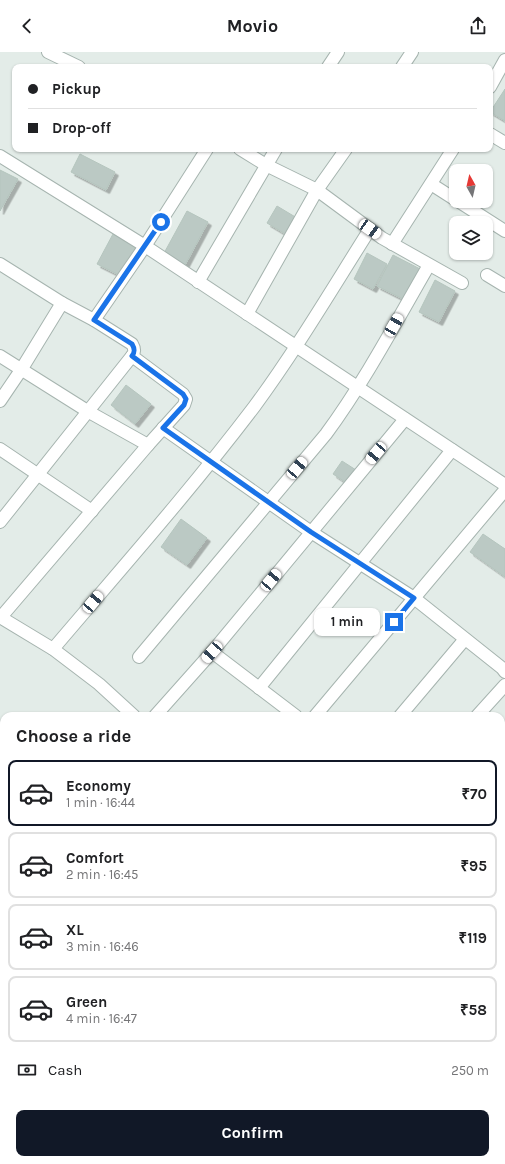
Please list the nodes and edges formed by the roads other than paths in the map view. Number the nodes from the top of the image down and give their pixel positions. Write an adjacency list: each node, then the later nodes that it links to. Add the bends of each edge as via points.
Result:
1 (48, 52): 5 (street)
2 (338, 52): 6 (street)
3 (412, 52): 7 (street)
4 (505, 62): 8 (street)
5 (73, 64)
6 (330, 64)
7 (404, 64)
8 (493, 82)
9 (493, 136): 10 (street)
10 (505, 143)
11 (205, 152): 25 (street)
12 (245, 152): 17 (street)
13 (274, 152): 17 (street)
14 (344, 152): 19 (street)
15 (451, 152): 18 (street)
16 (0, 156): 25 (street)
17 (266, 164): 19 (street); 29 (street)
18 (431, 184): 20 (street); 24 (street)
19 (317, 190): 22 (street); 33 (street)
20 (449, 195)
21 (469, 208): 23 (street)
22 (370, 229): 24 (street); 35 (street)
23 (505, 231)
24 (392, 244): 27 (street)
25 (145, 246): 29 (street); 34 (street)
26 (0, 264): 32 (street)
27 (429, 265): 30 (street); 39 (street)
28 (487, 275): 31 (street)
29 (198, 282): 33 (street)
30 (462, 283)
31 (505, 286)
32 (62, 303): 34 (street); 38 (street)
33 (247, 314): 35 (street)
34 (94, 320): 37 (street, via 132,344 135,348)
35 (296, 347): 39 (street); 47 (street)
36 (0, 356): 38 (street)
37 (132, 356): 41 (street); 43 (street, via 183,394 186,399 184,405)
38 (22, 370): 40 (street); 41 (street)
39 (357, 387): 42 (street); 51 (street, via 326,434)
40 (0, 401)
41 (89, 412): 44 (street); 48 (street)
42 (405, 419): 46 (street); 54 (street)
43 (163, 428): 44 (street); 47 (street)
44 (148, 444): 52 (street)
45 (0, 449): 48 (street)
46 (452, 450): 49 (street); 55 (street)
47 (211, 461): 51 (street); 59 (street)
48 (38, 473): 52 (street); 53 (street)
49 (505, 485)
50 (505, 490): 56 (street)
51 (269, 502): 54 (street); 61 (street)
52 (92, 511): 57 (street)
53 (0, 522)
54 (311, 532): 55 (street); 60 (street)
55 (361, 564): 56 (street); 64 (street)
56 (414, 598): 58 (street); 68 (street)
57 (0, 617): 59 (street)
58 (465, 639): 62 (street); 69 (street)
59 (53, 649): 65 (street, via 99,684)
60 (212, 652): 64 (street); 66 (street)
61 (139, 656)
62 (505, 672)
63 (505, 685): 70 (street)
64 (259, 688): 67 (street)
65 (130, 712)
66 (159, 712)
67 (291, 712)
68 (318, 712)
69 (403, 712)
70 (481, 712)

